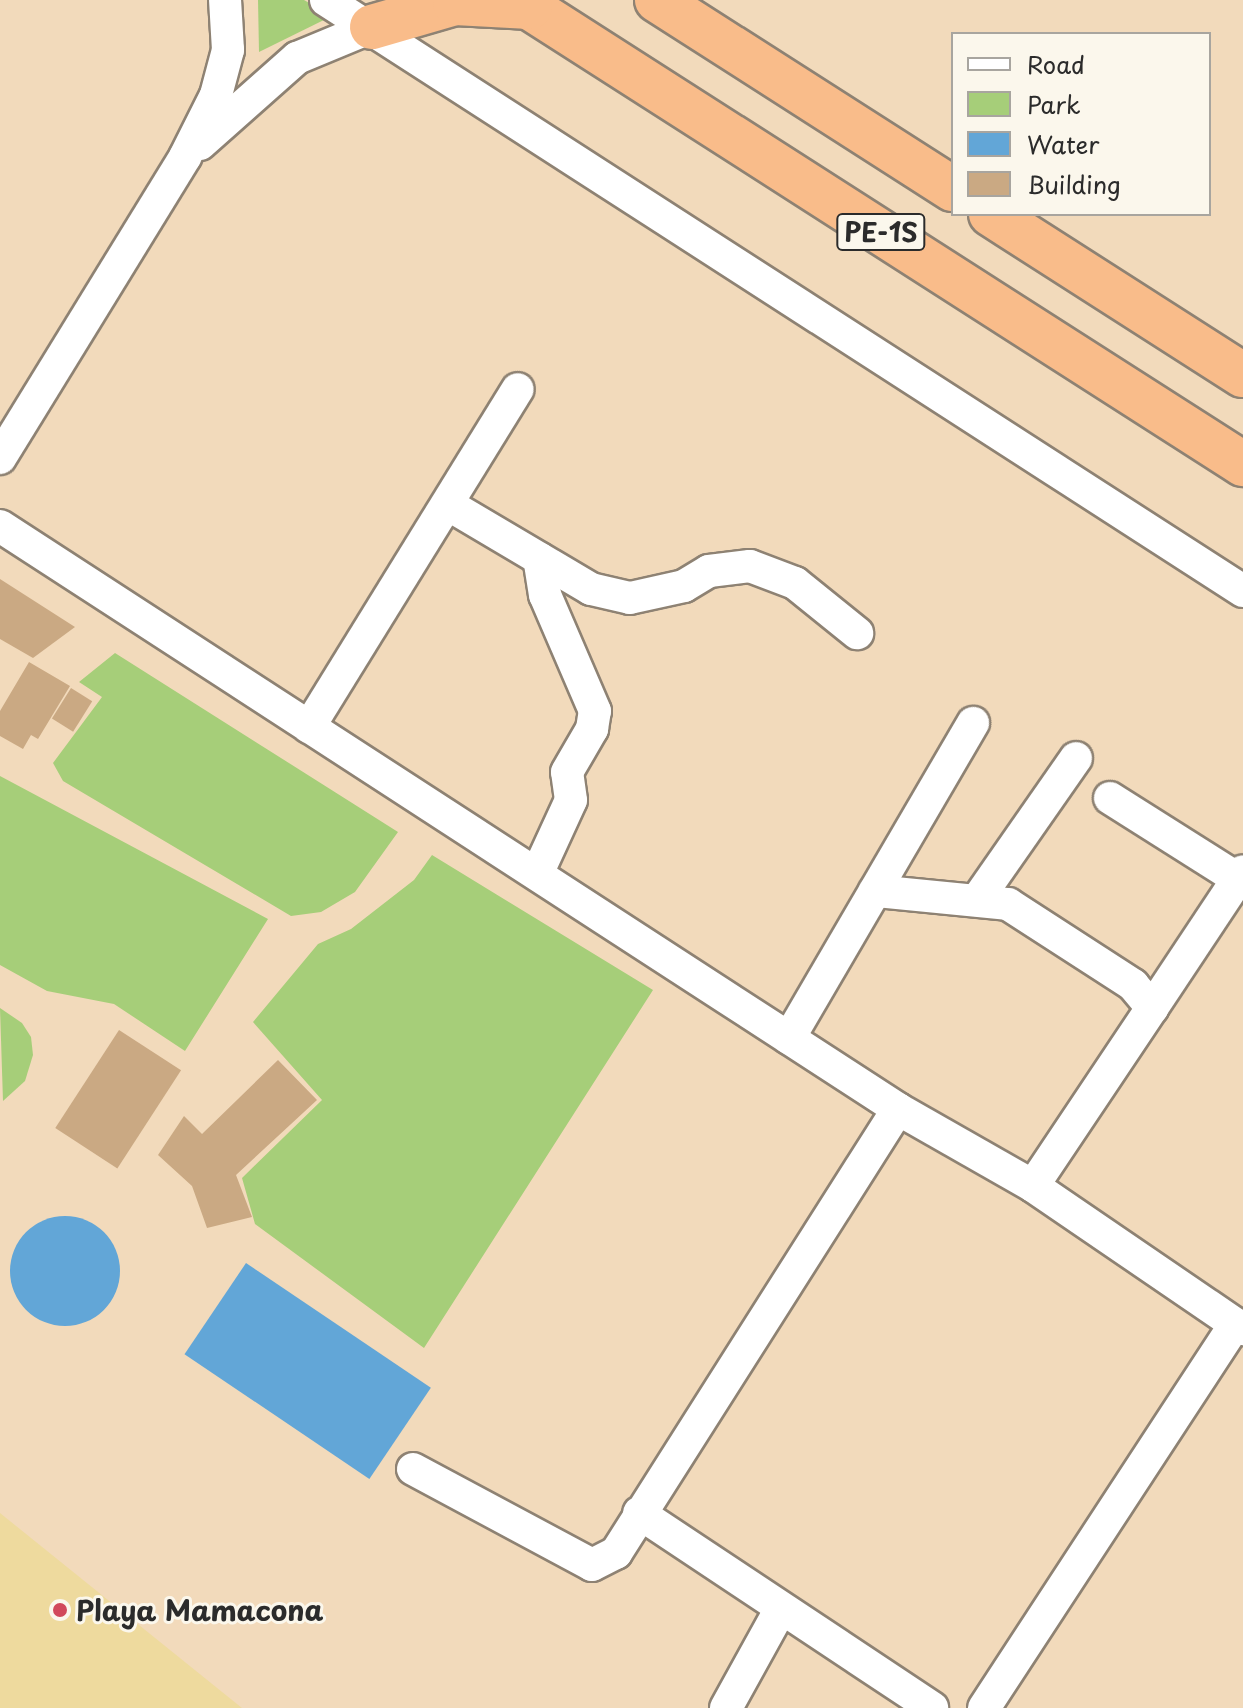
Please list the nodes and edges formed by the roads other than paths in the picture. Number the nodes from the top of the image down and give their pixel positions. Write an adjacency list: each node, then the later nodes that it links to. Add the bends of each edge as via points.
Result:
1 (225, 0): 6 (street, via 228,50 216,95)
2 (326, 0): 5 (street)
3 (657, 0): 7 (highway, PE-1S)
4 (524, 4): 5 (highway, via 455,3); 12 (highway, PE-1S)
5 (372, 27): 6 (street, via 297,58); 16 (street)
6 (185, 157): 11 (street)
7 (951, 188)
8 (994, 216): 9 (highway)
9 (1243, 375)
10 (518, 389): 13 (street)
11 (0, 458)
12 (1243, 464)
13 (449, 505): 15 (street); 19 (street)
14 (0, 526): 19 (street)
15 (539, 558): 17 (street, via 591,589 630,598 684,586 709,571 750,566 795,583); 22 (street, via 545,595 595,711 592,729 567,772 571,800)
16 (1243, 591)
17 (857, 633)
18 (973, 723): 24 (street)
19 (309, 727): 22 (street)
20 (1076, 758): 25 (street)
21 (1110, 798): 23 (street)
22 (537, 874): 27 (street)
23 (1240, 875): 26 (street)
24 (875, 891): 25 (street); 27 (street)
25 (977, 900): 26 (street, via 1008,904 1133,985)
26 (1152, 1008): 29 (street)
27 (789, 1038): 28 (street)
28 (898, 1109): 29 (street); 32 (street)
29 (1033, 1186): 30 (street)
30 (1239, 1327): 36 (street)
31 (413, 1469): 32 (street, via 592,1565 616,1553)
32 (639, 1513): 33 (street)
33 (780, 1610): 34 (street); 35 (street)
34 (726, 1708)
35 (932, 1708)
36 (984, 1708)

